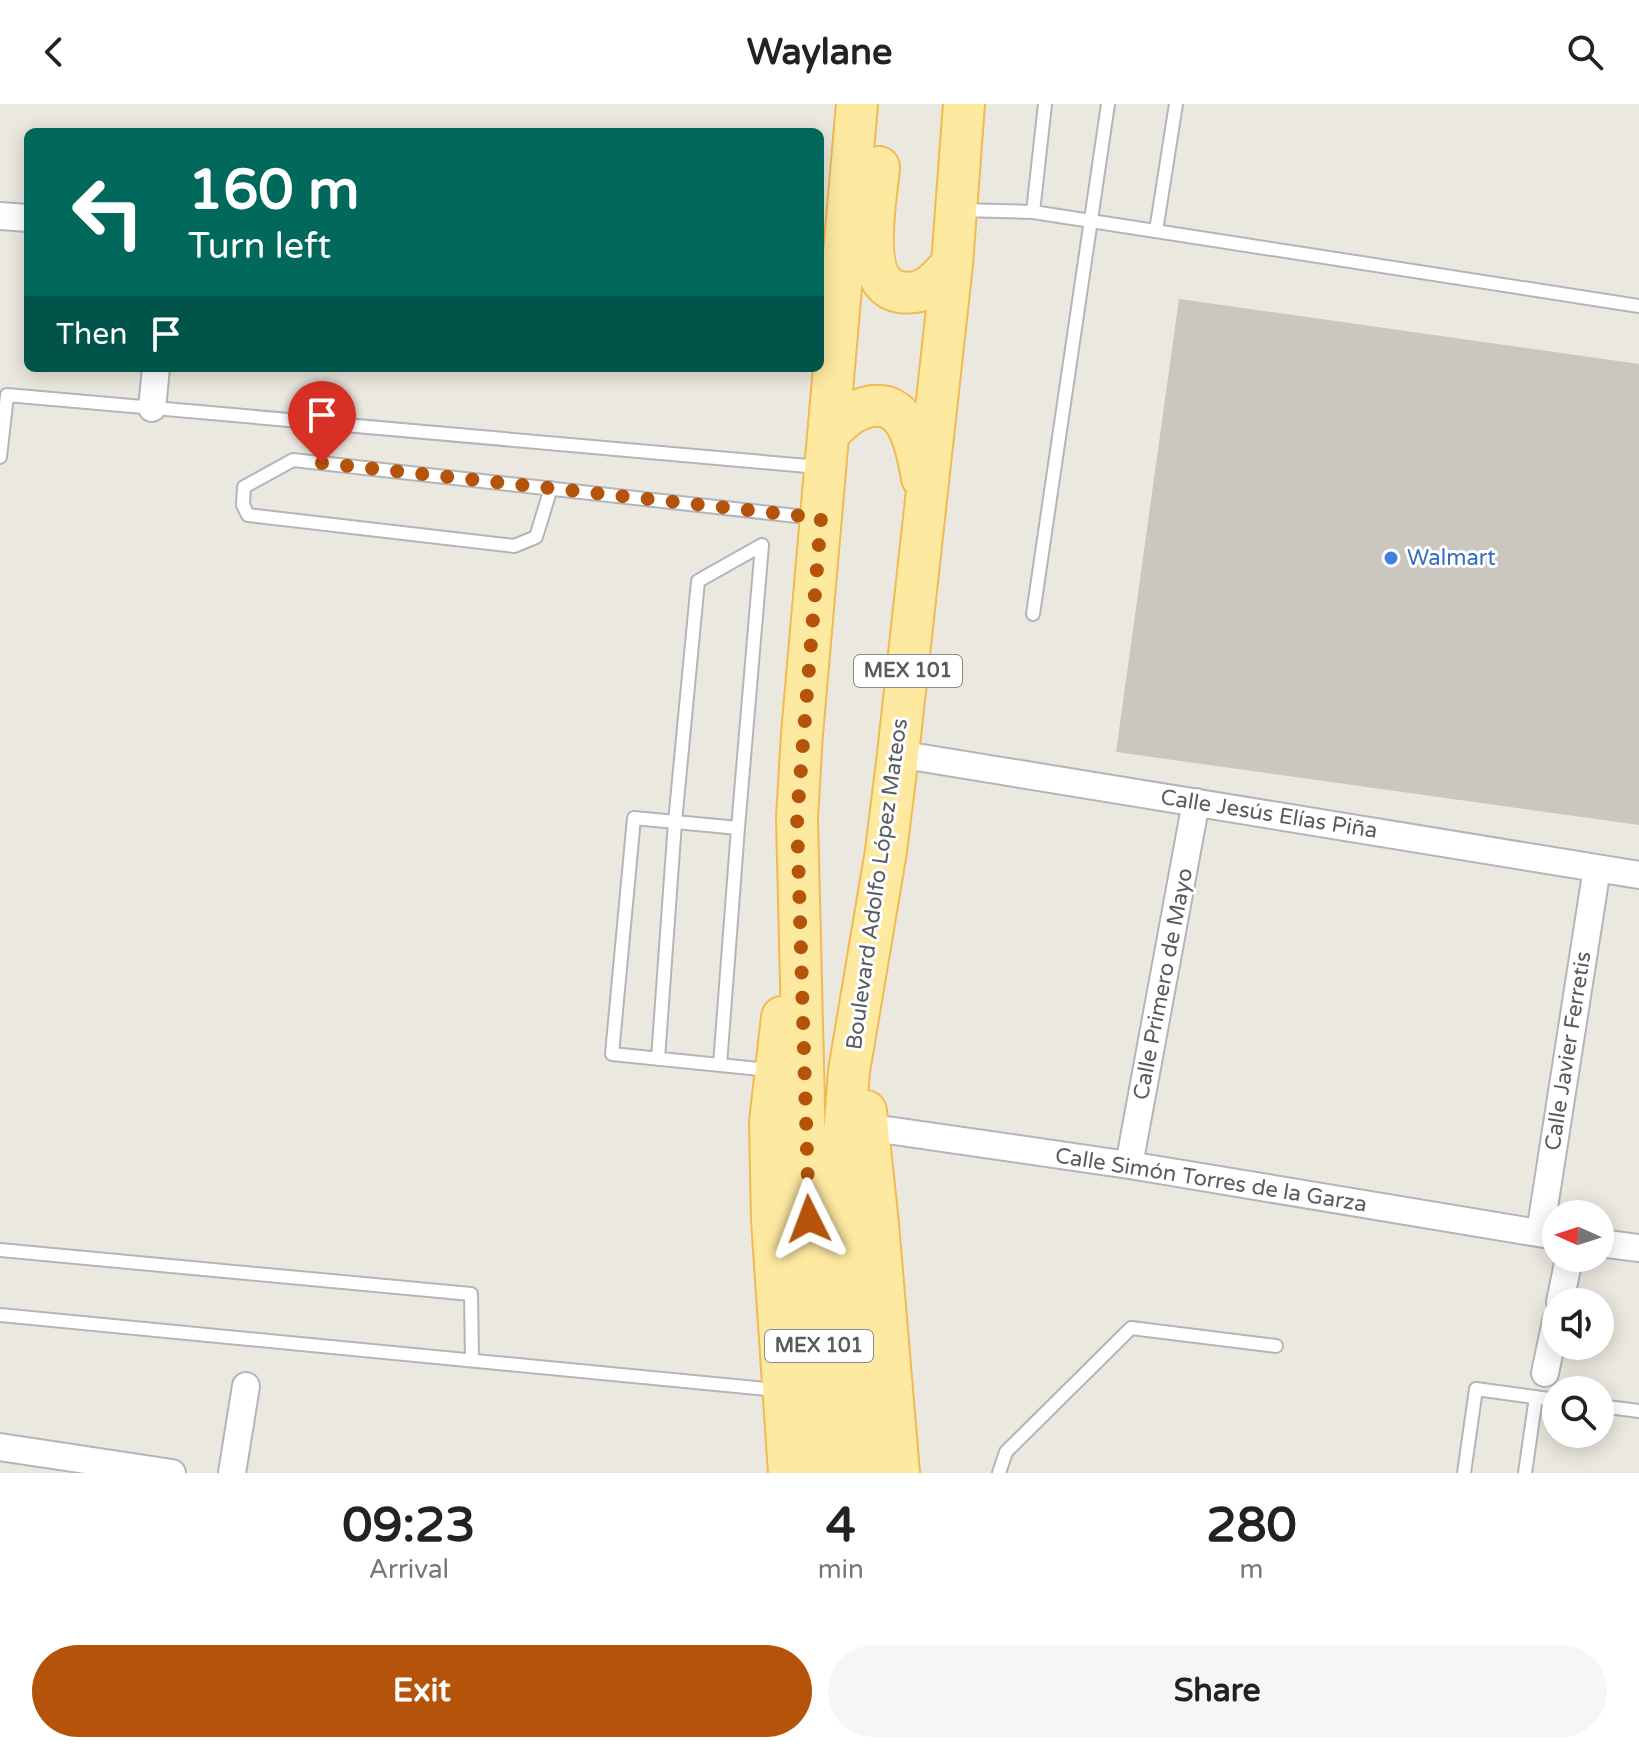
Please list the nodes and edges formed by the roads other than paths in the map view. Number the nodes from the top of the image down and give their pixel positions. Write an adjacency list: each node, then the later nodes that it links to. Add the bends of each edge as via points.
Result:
1 (857, 104): 17 (main road, MEX 101)
2 (877, 104): 13 (main road, via 882,121 873,258 877,276 895,291 912,293 927,290)
3 (964, 104): 7 (main road, Boulevard Adolfo López Mateos / MEX 101)
4 (1045, 104): 8 (lane)
5 (1108, 104): 11 (lane)
6 (1176, 104): 12 (lane)
7 (956, 210): 8 (lane); 13 (main road, Boulevard Adolfo López Mateos / MEX 101)
8 (1033, 212): 11 (lane)
9 (0, 216): 10 (street)
10 (24, 218)
11 (1092, 221): 12 (lane); 22 (lane)
12 (1156, 231): 14 (lane)
13 (952, 264): 20 (main road, Boulevard Adolfo López Mateos / MEX 101)
14 (1639, 306)
15 (156, 372): 16 (street)
16 (152, 408): 17 (lane); 18 (lane, via 7,395)
17 (827, 450): 20 (main road, via 854,412 875,406 890,409 902,416 916,443); 21 (main road, MEX 101)
18 (0, 457)
19 (551, 488): 19 (lane, via 536,537 514,546 248,515 243,505 244,487 293,460); 21 (lane)
20 (927, 505): 23 (main road, Boulevard Adolfo López Mateos / MEX 101)
21 (821, 518): 25 (main road, MEX 101)
22 (1033, 614)
23 (898, 754): 24 (street, Calle Jesús Elías Piña); 30 (main road, Boulevard Adolfo López Mateos / MEX 101)
24 (1196, 802): 28 (street, Calle Jesús Elías Piña); 35 (street, Calle Primero de Mayo)
25 (797, 818): 33 (main road); 54 (main road, MEX 101, via 809,1219)
26 (675, 822): 27 (lane); 27 (lane, via 698,581 762,545); 31 (lane); 31 (lane, via 634,818 612,1054)
27 (738, 828): 32 (lane)
28 (1597, 868): 29 (street, Calle Jesús Elías Piña); 36 (street, Calle Javier Ferretis)
29 (1639, 875)
30 (866, 976): 34 (main road); 55 (main road, Boulevard Adolfo López Mateos / MEX 101, via 849,1071 843,1152)
31 (658, 1059): 32 (lane)
32 (720, 1065): 33 (lane)
33 (776, 1071): 47 (main road, via 770,1122 772,1220)
34 (866, 1127): 35 (street, Calle Simón Torres de la Garza); 56 (main road)
35 (1129, 1165): 37 (street, Calle Simón Torres de la Garza)
36 (1553, 1200)
37 (1542, 1234)
38 (1614, 1245): 39 (street)
39 (1639, 1248)
40 (0, 1250): 43 (lane, via 471,1294)
41 (0, 1315): 43 (lane)
42 (1276, 1346): 57 (lane, via 1131,1328 1006,1452)
43 (472, 1360): 47 (lane)
44 (1547, 1360): 45 (street)
45 (1541, 1385): 58 (lane, via 1476,1389); 59 (lane)
46 (246, 1386): 52 (street)
47 (784, 1390): 53 (main road)
48 (1614, 1408): 49 (lane)
49 (1639, 1411)
50 (10, 1456): 51 (street)
51 (172, 1473)
52 (232, 1473)
53 (789, 1473)
54 (829, 1473)
55 (864, 1473)
56 (899, 1473)
57 (999, 1473)
58 (1464, 1473)
59 (1525, 1473)

